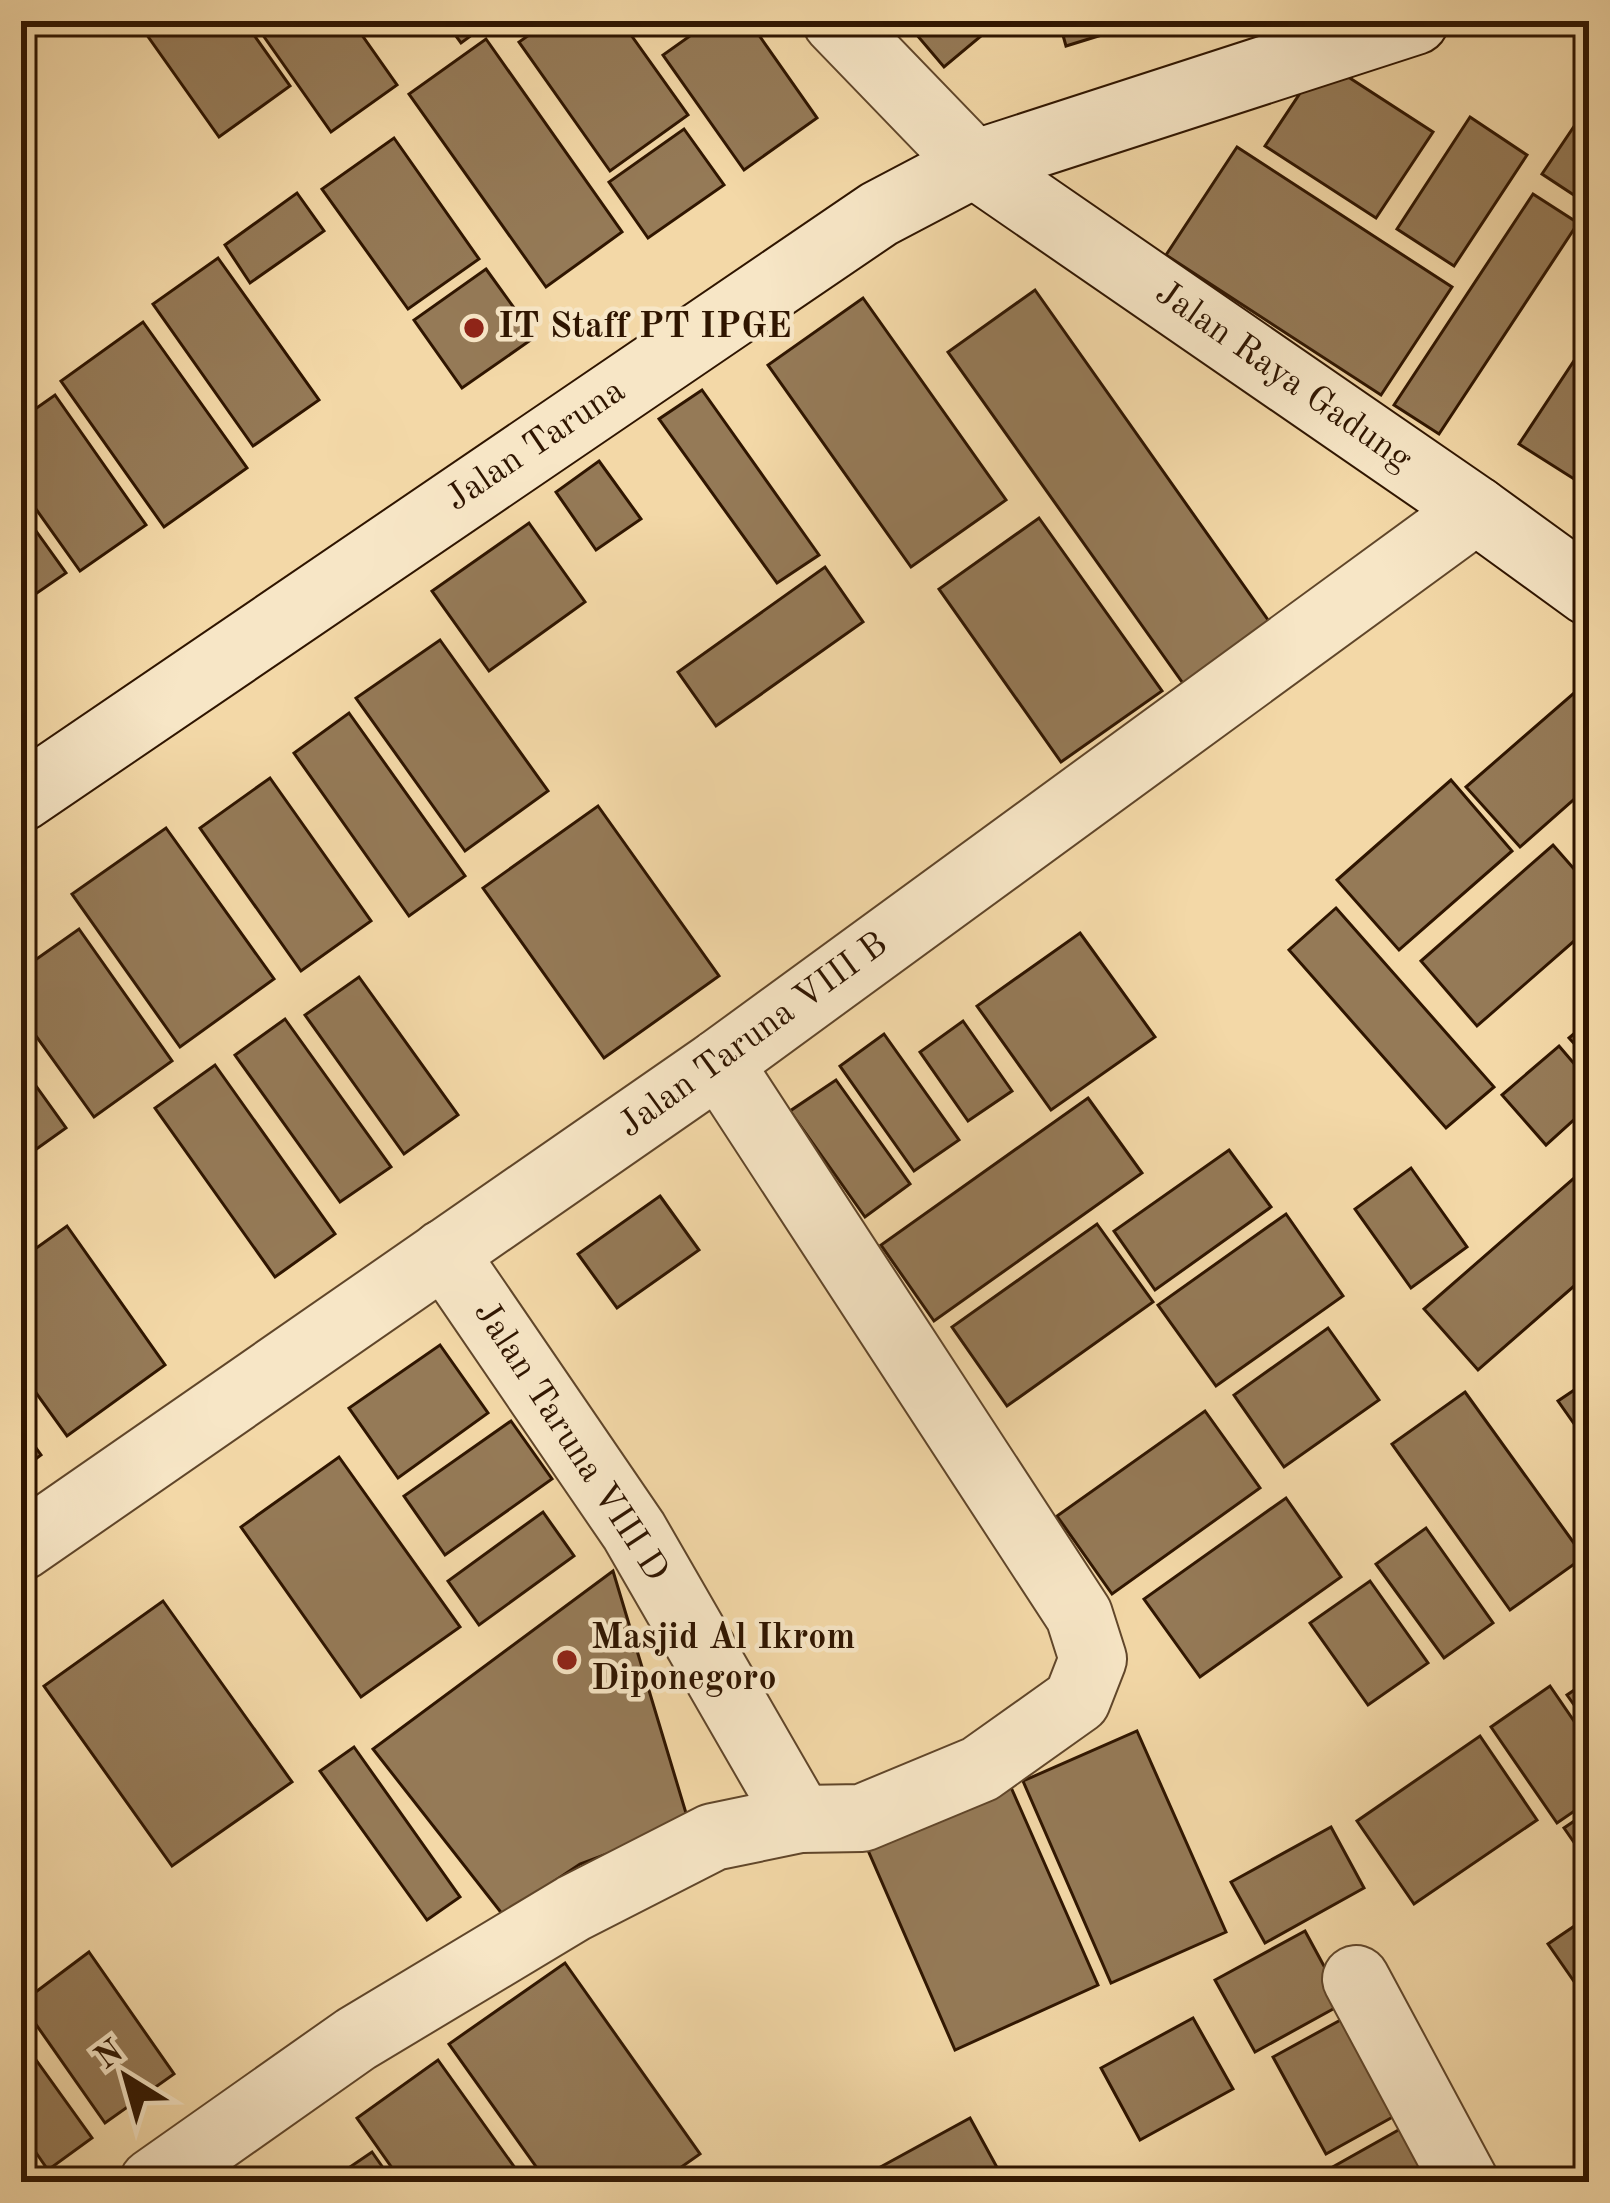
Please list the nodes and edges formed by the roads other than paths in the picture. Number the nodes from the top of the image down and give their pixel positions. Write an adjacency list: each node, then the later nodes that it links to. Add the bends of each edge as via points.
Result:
1 (836, 21): 3 (street, Jalan Raya Gadung)
2 (1414, 21): 3 (street, Jalan Taruna)
3 (974, 164): 4 (street, Jalan Raya Gadung); 6 (street, Jalan Taruna, via 785,276)
4 (1476, 510): 5 (street, Jalan Raya Gadung); 7 (street, Jalan Taruna VIII B)
5 (1589, 592)
6 (21, 798)
7 (719, 1064): 8 (street, Jalan Taruna VIII B); 10 (street, via 1079,1615 1093,1659 1077,1700 980,1769 862,1817)
8 (444, 1253): 9 (street, Jalan Taruna VIII B); 10 (street, Jalan Taruna VIII D, via 634,1531)
9 (21, 1547)
10 (800, 1819): 12 (street, via 713,1837 574,1908 356,2038)
11 (1356, 1979): 13 (street)
12 (153, 2182)
13 (1465, 2182)

